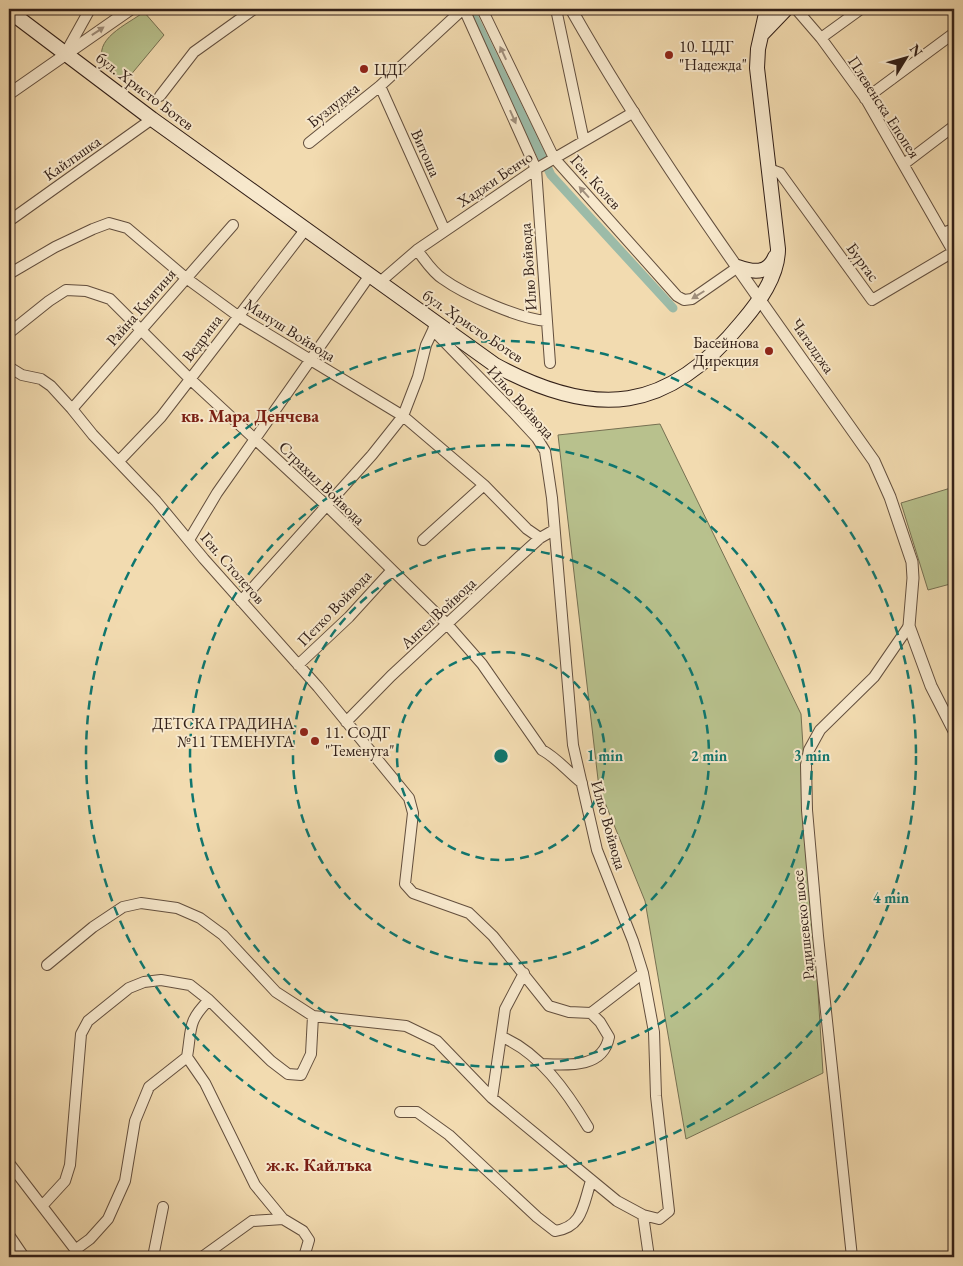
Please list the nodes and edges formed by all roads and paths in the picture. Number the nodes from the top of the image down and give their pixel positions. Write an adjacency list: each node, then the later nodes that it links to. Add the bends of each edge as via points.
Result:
1 (90, 9): 17 (street)
2 (131, 9): 17 (street, one-way to 2)
3 (254, 9): 20 (street, via 194,52)
4 (464, 9): 18 (street, Бузлуджа); 27 (street, Ген. Колев, one-way to 27)
5 (482, 9): 27 (street, Ген. Колев, one-way to 5)
6 (556, 9): 25 (street)
7 (571, 9): 22 (street, Чаталджа)
8 (767, 9): 13 (street); 14 (main road, бул. Христо Ботев)
9 (786, 9): 13 (main road)
10 (796, 9): 16 (street, Плевенска Епопея)
11 (861, 9): 16 (street)
12 (9, 11): 17 (main road, бул. Христо Ботев)
13 (776, 21): 14 (main road)
14 (763, 33): 29 (main road, бул. Христо Ботев, via 758,48 758,68)
15 (954, 33): 21 (street)
16 (821, 38): 21 (street, Плевенска Епопея)
17 (65, 54): 19 (street); 23 (main road, бул. Христо Ботев)
18 (380, 86): 26 (street, Бузлуджа); 34 (street, Витоша)
19 (9, 94)
20 (160, 96)
21 (865, 99): 28 (street, Плевенска Епопея)
22 (634, 112): 25 (street, Хаджи Бенчо); 39 (street, Чаталджа)
23 (152, 119): 30 (street, Кайлъшка); 33 (main road, бул. Христо Ботев)
24 (954, 126): 28 (street)
25 (584, 141): 27 (street, Хаджи Бенчо)
26 (309, 143)
27 (545, 164): 34 (street, Хаджи Бенчо); 39 (street, Ген. Колев, one-way to 27, via 692,299 684,300); 45 (street, Илю Войвода)
28 (904, 164): 35 (street, Плевенска Епопея)
29 (769, 170): 36 (main road, бул. Христо Ботев); 38 (street, Бургас, via 780,173 872,300)
30 (9, 221)
31 (233, 225): 41 (street, Райна Княгиня)
32 (954, 229): 35 (street)
33 (305, 230): 42 (main road, бул. Христо Ботев); 44 (street, Ведрина)
34 (445, 231): 37 (street, Хаджи Бенчо)
35 (942, 233): 38 (street, Плевенска Епопея)
36 (778, 249): 39 (main road, via 774,261 764,270 753,272); 43 (main road, бул. Христо Ботев, via 776,269)
37 (417, 250): 42 (street, Хаджи Бенчо); 45 (street, via 433,270 452,285 524,317)
38 (954, 252)
39 (738, 267): 43 (street, Чаталджа)
40 (9, 274): 41 (street, Мануш Войвода, via 55,247 109,223 127,228)
41 (186, 278): 44 (street, Мануш Войвода); 47 (street, Райна Княгиня)
42 (375, 279): 46 (main road, бул. Христо Ботев); 49 (street, Хаджи Бенчо)
43 (760, 298): 46 (main road, бул. Христо Ботев, via 723,345 694,371 652,392 622,400 573,396 535,384); 66 (street, Чаталджа, via 874,461 912,562)
44 (238, 316): 49 (street, Мануш Войвода); 52 (street, Ведрина)
45 (547, 321): 50 (street, Илю Войвода)
46 (434, 327): 54 (street); 59 (street, Ильо Войвода, via 545,450)
47 (140, 330): 48 (street, Страхил Войвода, via 110,299 86,291 66,290); 52 (street, Страхил Войвода); 53 (street, Райна Княгиня)
48 (9, 333)
49 (310, 361): 54 (street, Мануш Войвода); 55 (street, Хаджи Бенчо)
50 (550, 363)
51 (9, 367): 53 (street, Ген. Столетов, via 51,386)
52 (190, 379): 55 (street, Страхил Войвода); 56 (street, Ведрина, via 161,417)
53 (72, 409): 56 (street, Ген. Столетов)
54 (403, 416): 57 (street, Мануш Войвода); 58 (street)
55 (254, 440): 58 (street, Страхил Войвода); 61 (street, Хаджи Бенчо)
56 (119, 461): 61 (street, Ген. Столетов)
57 (484, 485): 60 (street, Мануш Войвода); 62 (street)
58 (326, 505): 63 (street, Страхил Войвода); 64 (street)
59 (554, 530): 60 (street, Ангел Войвода); 70 (street, Ильо Войвода, via 573,745)
60 (540, 538): 65 (street, Ангел Войвода)
61 (188, 540): 64 (street, Ген. Столетов)
62 (423, 540)
63 (391, 571): 65 (street, Страхил Войвода); 67 (street, Петко Войвода)
64 (241, 601): 67 (street, Ген. Столетов)
65 (447, 624): 68 (street, Ангел Войвода); 70 (street, Страхил Войвода, via 482,664 542,750 554,756)
66 (909, 626): 69 (street, Чаталджа, via 931,686); 96 (street, Радишевско шосе, via 874,677 820,730 809,750 806,765 818,936)
67 (298, 665): 68 (street, Ген. Столетов)
68 (346, 722): 72 (street, Ген. Столетов, via 408,798 413,812 405,884 413,893 469,913)
69 (954, 731)
70 (582, 783): 73 (street, Ильо Войвода, via 597,850 634,941)
71 (47, 965): 76 (street, via 123,907 141,903 177,908 200,918 223,935 276,992)
72 (524, 973): 75 (street, via 548,1006 569,1012); 77 (street, via 505,1009)
73 (643, 973): 75 (street); 87 (street, Ильо Войвода, via 654,1032 656,1096 669,1211 659,1220)
74 (209, 1000): 76 (street, via 288,1074 301,1076 306,1067 311,1054); 78 (street, via 196,1012 189,1027); 85 (street, via 190,985 160,980 144,982 129,988 88,1021 81,1034 70,1164 65,1181)
75 (591, 1013): 79 (street, via 609,1037 604,1052 579,1065)
76 (313, 1016): 80 (street, via 406,1026 437,1041)
77 (502, 1037): 79 (street, via 516,1042); 80 (street)
78 (187, 1056): 88 (street, via 205,1083 254,1185); 90 (street, via 149,1088 135,1121 125,1180 108,1219)
79 (541, 1064): 82 (street, via 568,1093)
80 (492, 1098): 84 (street)
81 (400, 1112): 84 (street, via 417,1112 449,1135 555,1231 567,1229 577,1222)
82 (588, 1127)
83 (9, 1162): 85 (street)
84 (592, 1181): 87 (street, via 617,1201)
85 (42, 1206): 90 (street)
86 (164, 1208): 92 (street)
87 (643, 1215): 95 (street)
88 (283, 1219): 93 (street, via 252,1221); 94 (street, via 303,1231 309,1240)
89 (9, 1235): 91 (street)
90 (78, 1253)
91 (24, 1257)
92 (153, 1257)
93 (202, 1257)
94 (304, 1257)
95 (649, 1257)
96 (852, 1257)

